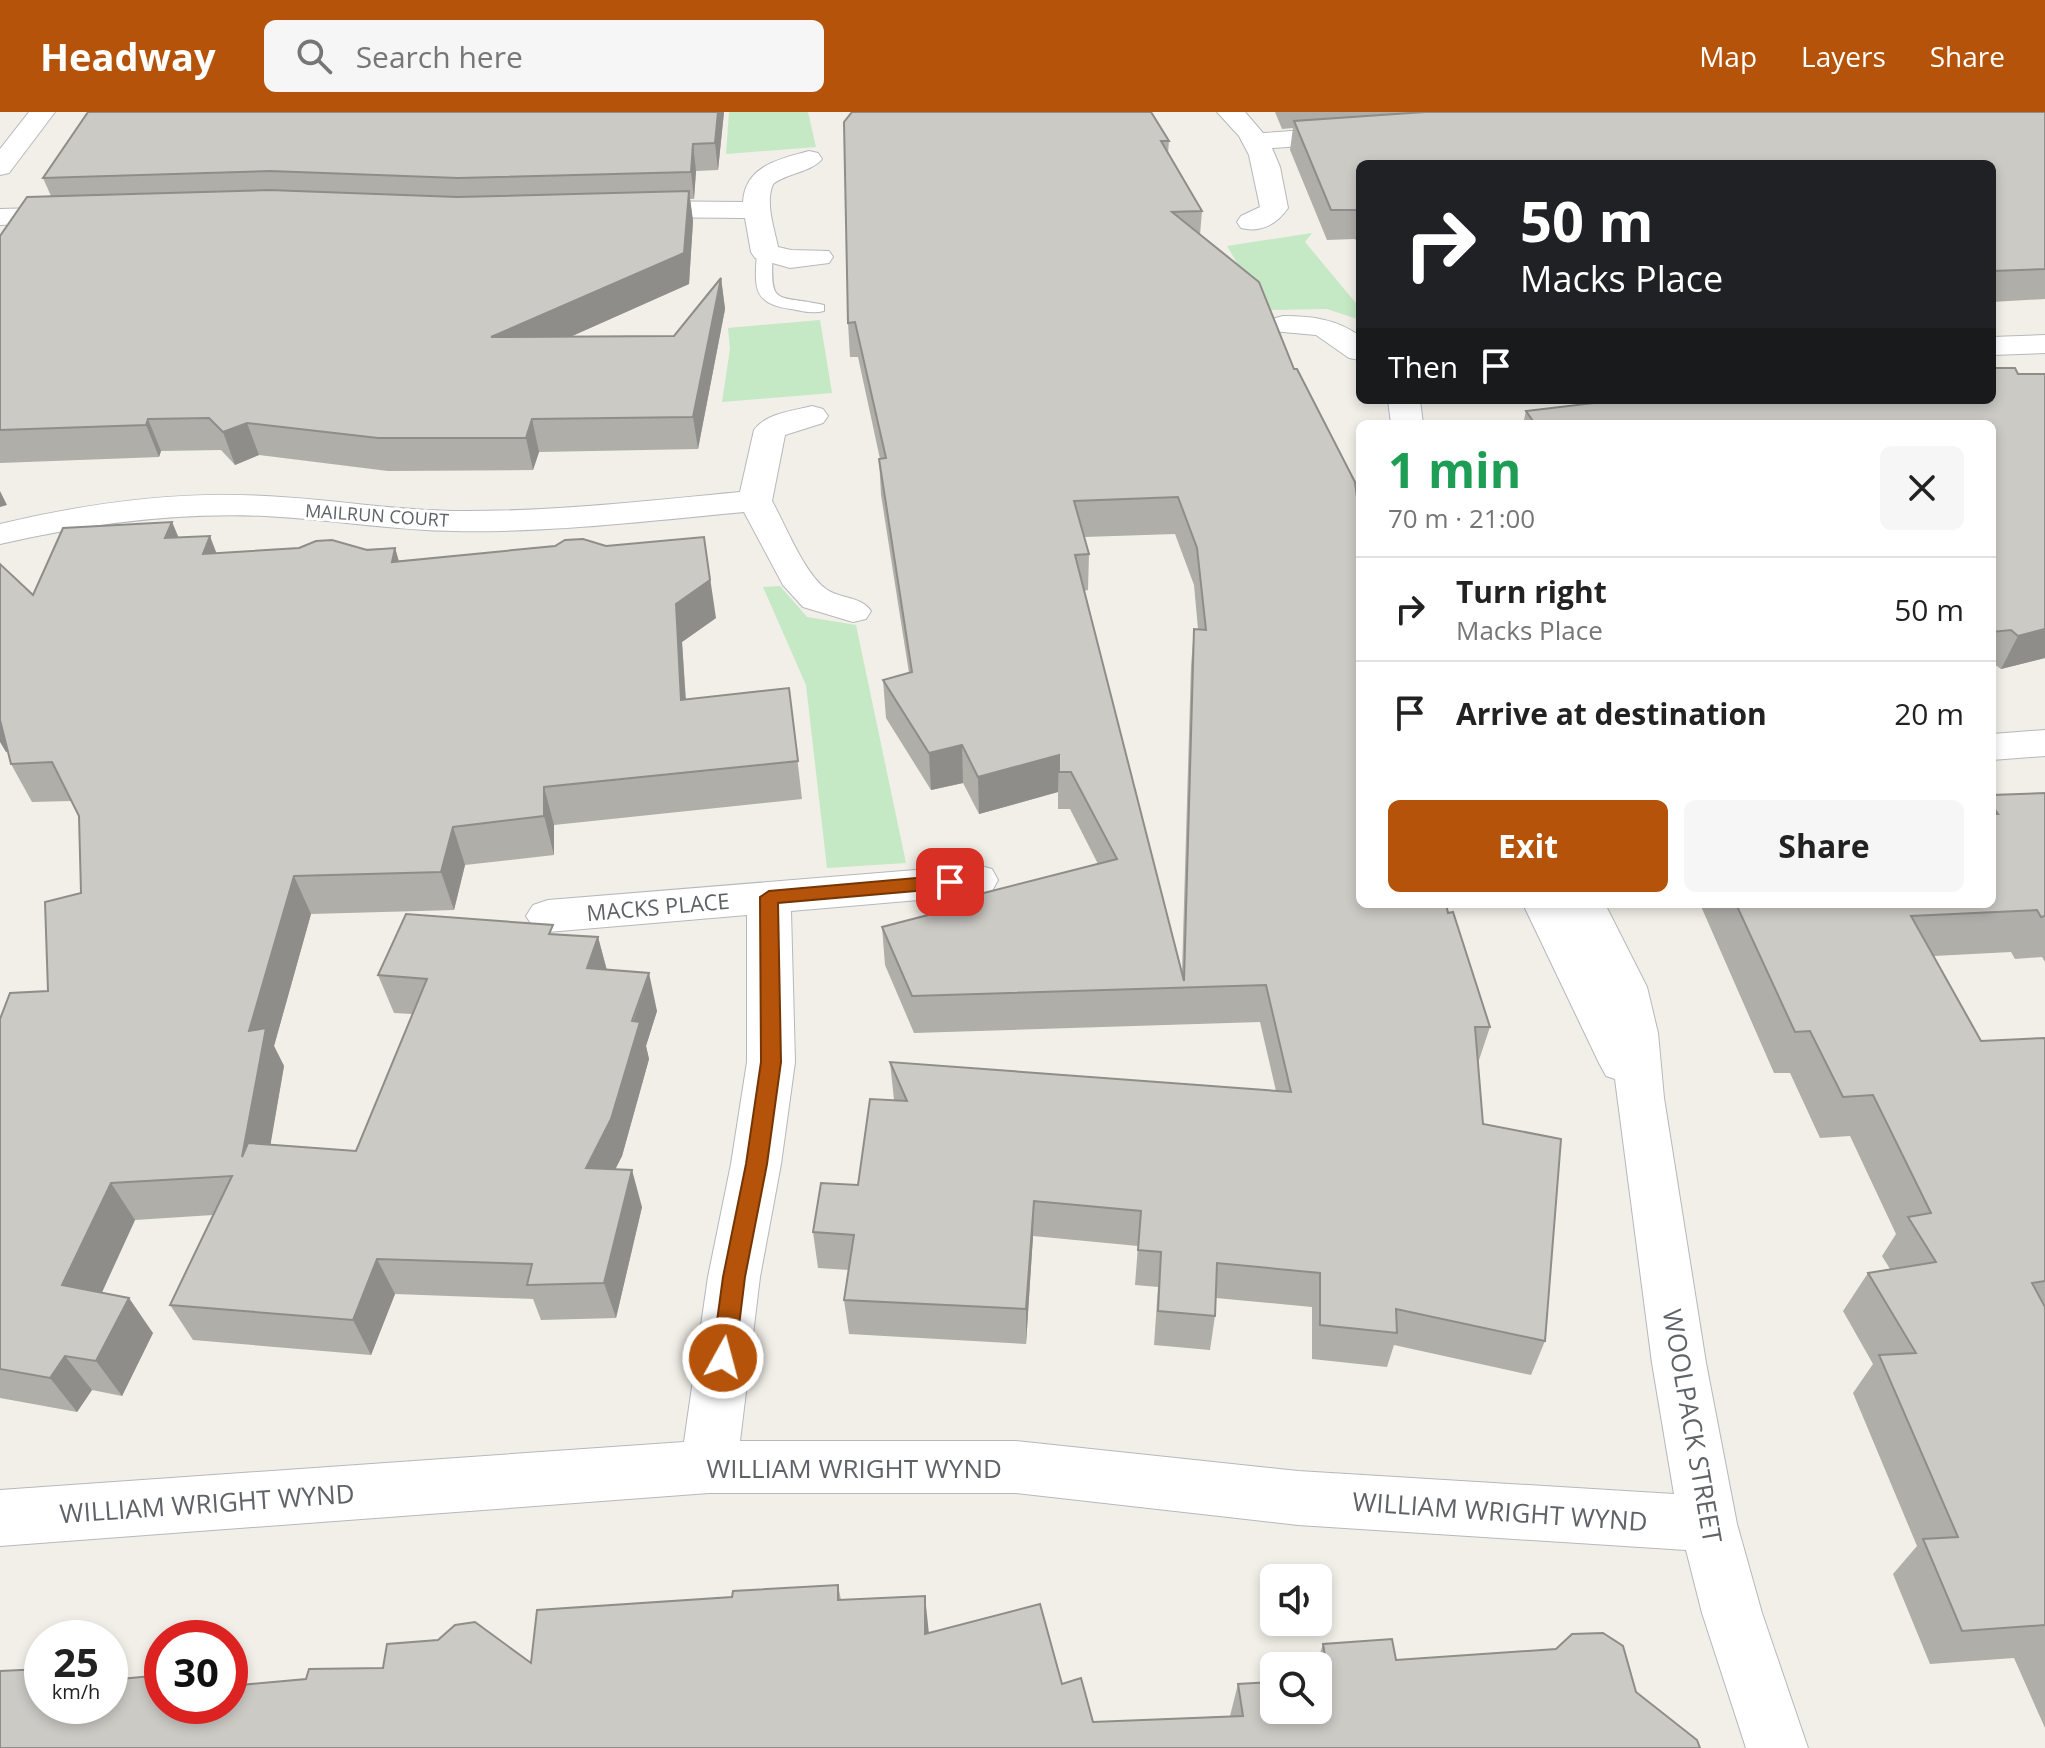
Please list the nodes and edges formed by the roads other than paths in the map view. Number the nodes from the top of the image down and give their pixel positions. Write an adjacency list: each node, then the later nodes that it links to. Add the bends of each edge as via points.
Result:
1 (42, 112): 6 (street)
2 (1230, 112): 4 (street)
3 (1371, 134): 4 (street)
4 (1258, 141): 11 (street, via 1274,208 1267,217)
5 (809, 159): 8 (street, via 766,173 757,186)
6 (0, 167)
7 (611, 210): 8 (street)
8 (755, 210): 12 (street)
9 (95, 215): 10 (street)
10 (0, 217)
11 (1251, 222)
12 (765, 252): 13 (street, via 790,259); 14 (lane, via 767,295 778,303)
13 (819, 257)
14 (818, 308)
15 (1283, 325): 18 (street, via 1339,332)
16 (2045, 344): 17 (street)
17 (1996, 346)
18 (1356, 347)
19 (812, 416): 20 (street, via 770,430)
20 (755, 501): 21 (street, MAILRUN COURT, via 451,521 243,505 155,506 58,519); 22 (street, via 801,585 816,599)
21 (0, 534)
22 (853, 611)
23 (2045, 743): 24 (street)
24 (1996, 747)
25 (977, 880): 26 (street, MACKS PLACE)
26 (769, 897): 29 (street, MACKS PLACE); 31 (street, via 771,1062 734,1277)
27 (1547, 908): 30 (street, WOOLPACK STREET)
28 (1585, 908): 30 (street, WOOLPACK STREET, via 1624,987 1635,1033)
29 (548, 916)
30 (1640, 1098): 33 (street, WOOLPACK STREET)
31 (709, 1467): 32 (street, WILLIAM WRIGHT WYND); 33 (street, WILLIAM WRIGHT WYND, via 1016,1467 1298,1498)
32 (0, 1518)
33 (1708, 1524): 34 (street, WOOLPACK STREET)
34 (1777, 1748)

